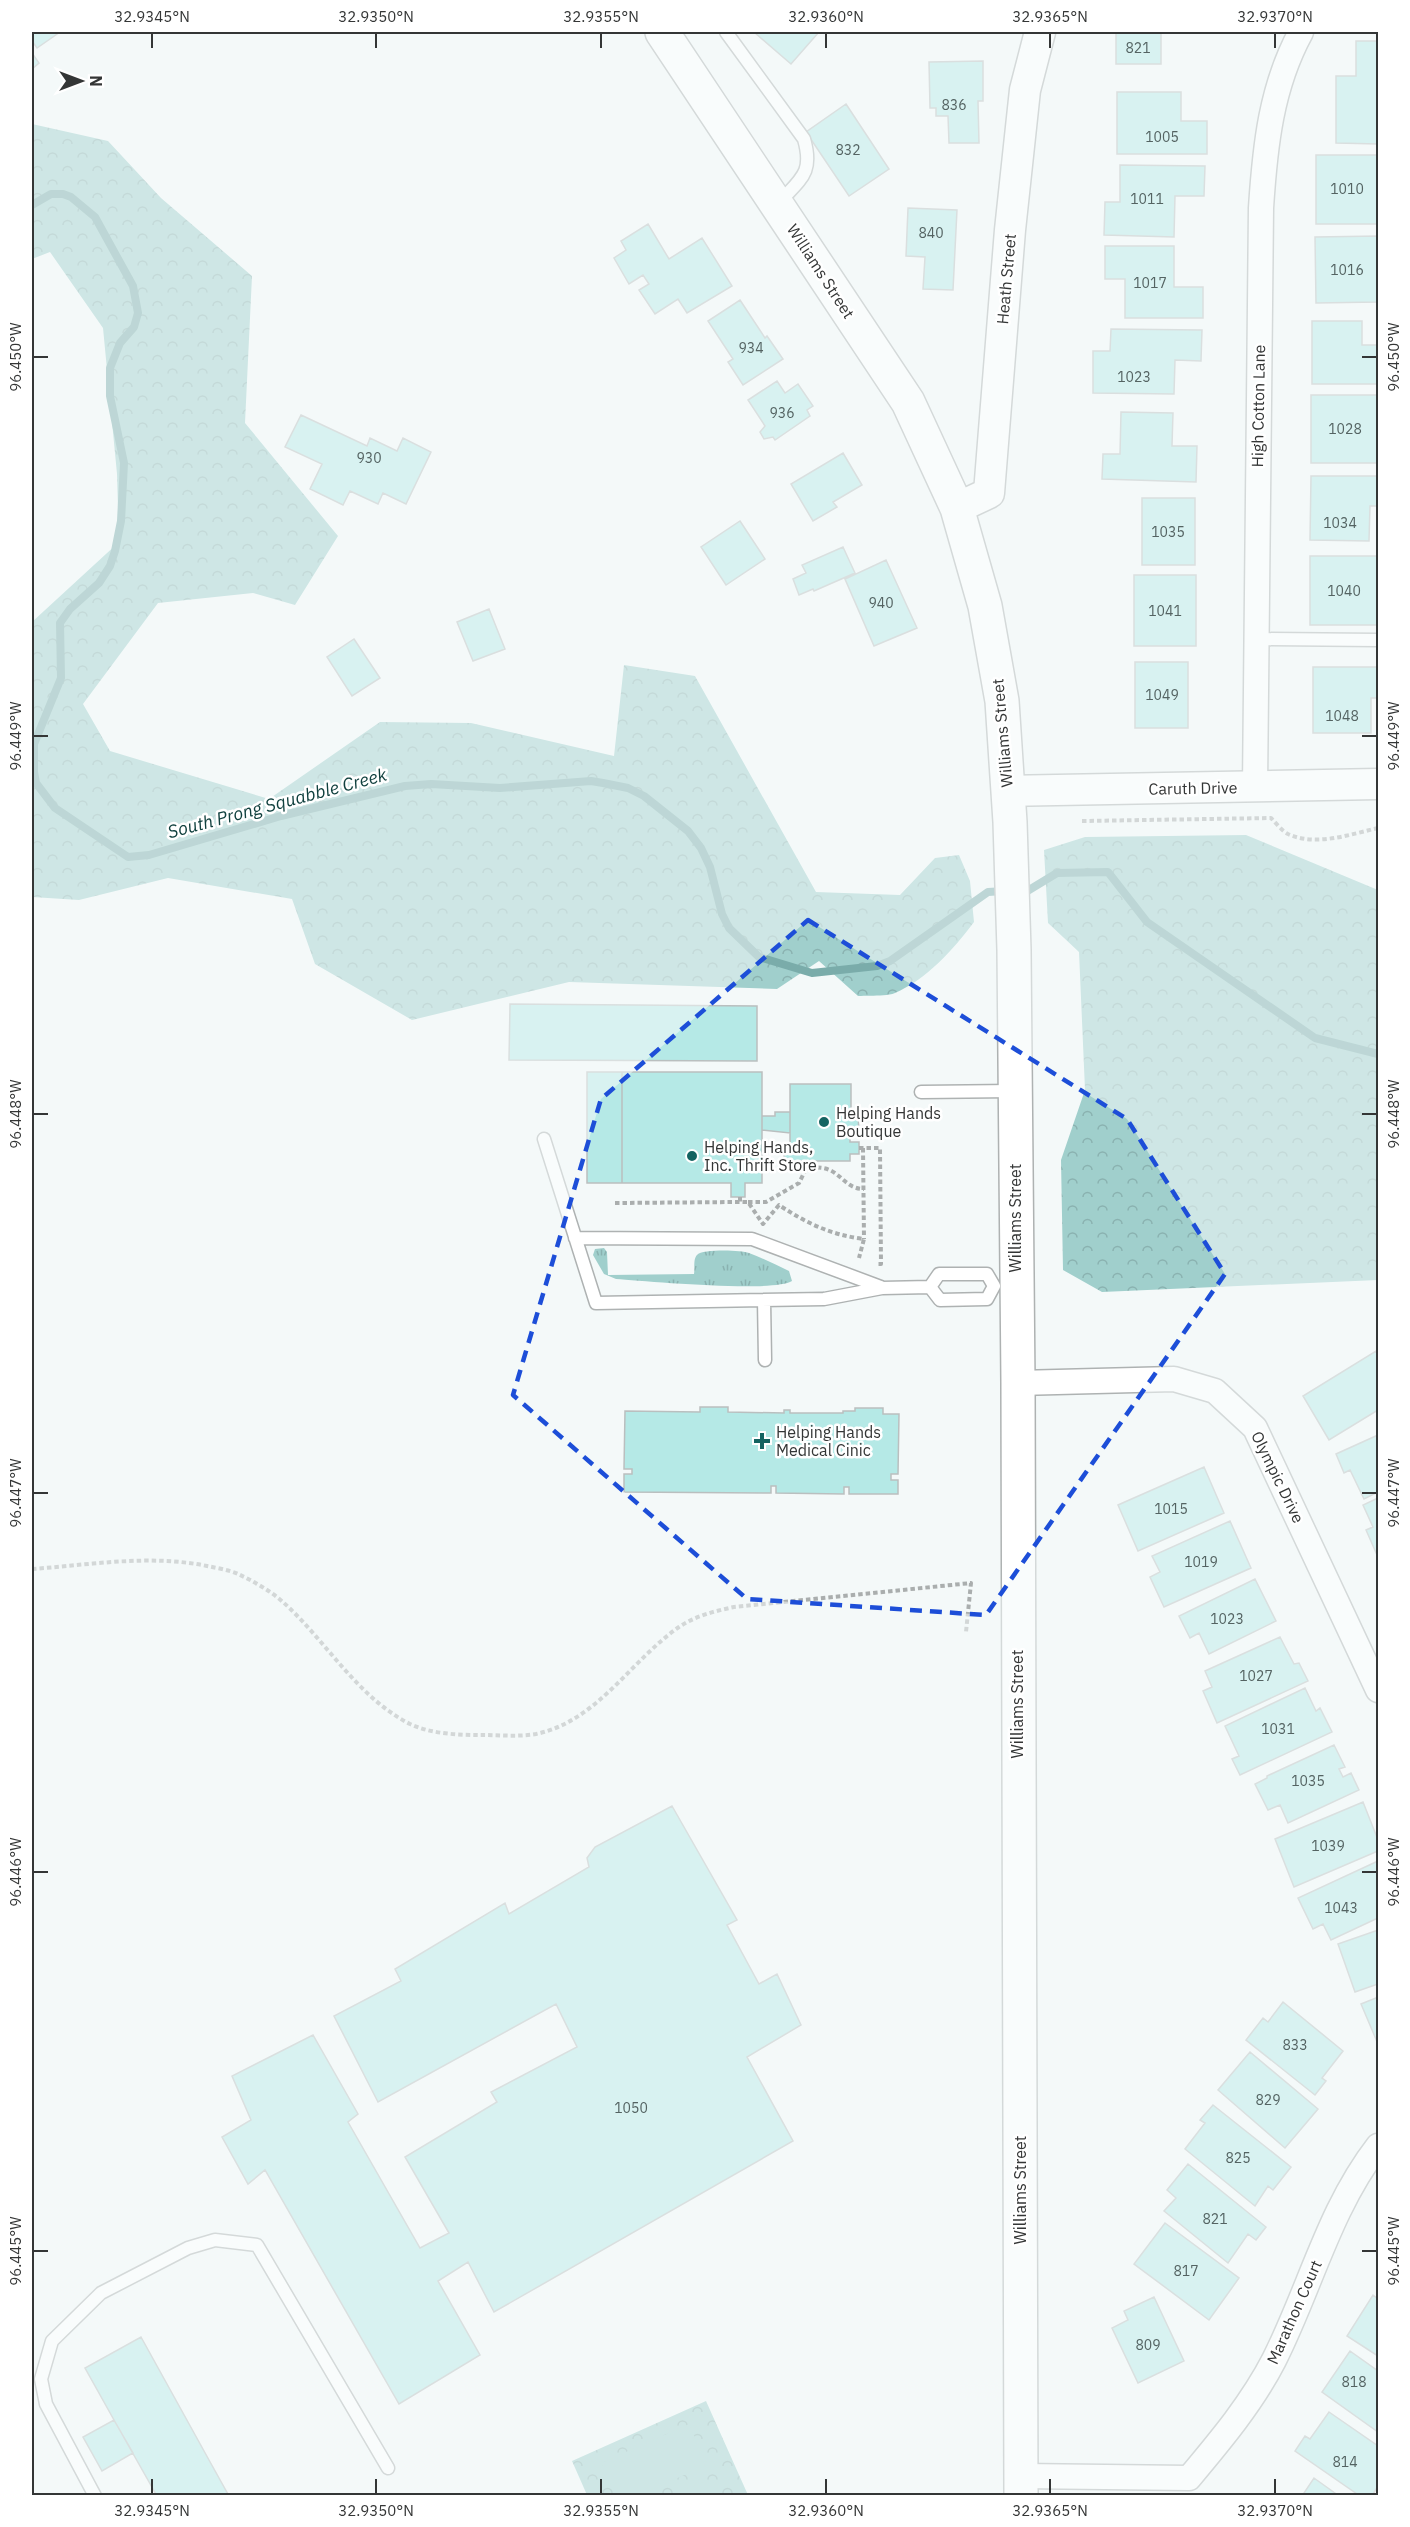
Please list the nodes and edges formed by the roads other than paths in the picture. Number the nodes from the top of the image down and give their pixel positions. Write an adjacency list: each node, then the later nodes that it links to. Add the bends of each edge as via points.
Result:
1 (662, 32): 5 (main road, Williams Street)
2 (726, 32): 5 (lane, via 804,139 808,154 806,172)
3 (1040, 32): 6 (street, Heath Street, via 1025,90 989,493)
4 (1301, 32): 7 (street, High Cotton Lane, via 1275,96 1265,147)
5 (778, 205): 6 (main road, Williams Street, via 908,402)
6 (957, 508): 11 (main road, Williams Street, via 985,606 1002,701)
7 (1255, 639): 8 (lane); 10 (street, High Cotton Lane)
8 (1378, 640)
9 (1378, 784): 10 (street, Caruth Drive)
10 (1255, 787): 11 (street, Caruth Drive)
11 (1007, 791): 12 (main road, Williams Street, via 1014,950)
12 (1014, 1091): 13 (lane); 16 (main road, Williams Street)
13 (921, 1092)
14 (544, 1139): 15 (lane)
15 (575, 1238): 18 (lane, via 752,1239); 19 (lane, via 596,1303)
16 (1005, 1286): 17 (lane, via 987,1274 939,1274); 17 (lane, via 987,1299 940,1300); 21 (main road, Williams Street)
17 (930, 1287): 18 (lane)
18 (882, 1288): 19 (lane, via 824,1299)
19 (764, 1300): 20 (lane)
20 (765, 1360)
21 (1018, 1383): 22 (street, Olympic Drive, via 1174,1379 1215,1391 1255,1428); 25 (main road, Williams Street)
22 (1378, 1690)
23 (1378, 2146): 25 (street, Marathon Court, via 1329,2230 1274,2360 1232,2427 1189,2478)
24 (388, 2468): 26 (lane, via 257,2245 215,2240 188,2248 101,2293 52,2341 41,2379 46,2404)
25 (1021, 2486)
26 (95, 2496)

